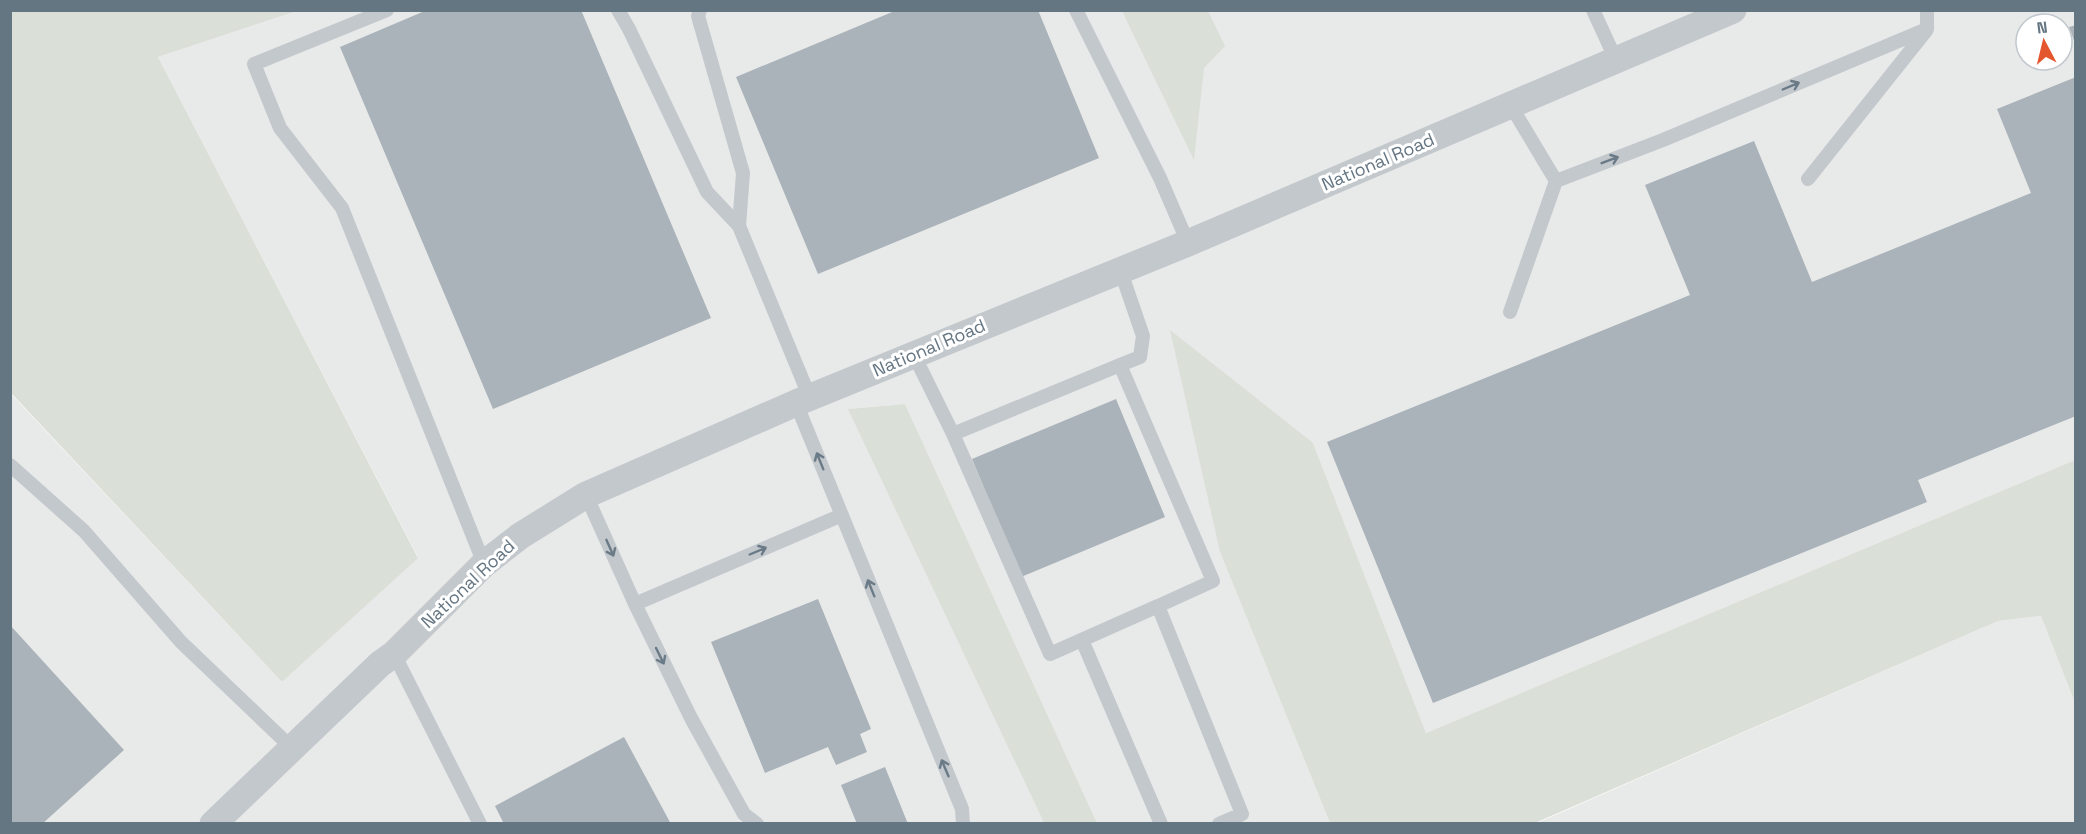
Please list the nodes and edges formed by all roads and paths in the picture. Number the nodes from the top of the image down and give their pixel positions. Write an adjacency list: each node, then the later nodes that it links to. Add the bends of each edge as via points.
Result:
1 (387, 10): 24 (lane, via 254,64 280,128 342,208)
2 (618, 10): 13 (lane, via 706,192)
3 (700, 10): 13 (lane, via 698,16 743,173)
4 (1076, 10): 14 (lane)
5 (1593, 10): 9 (lane)
6 (1733, 10): 9 (street, National Road)
7 (1927, 10): 8 (lane)
8 (1927, 29): 11 (lane); 12 (lane, one-way to 8)
9 (1616, 60): 10 (street, National Road)
10 (1511, 106): 12 (lane); 14 (street, National Road)
11 (1808, 179)
12 (1556, 181): 16 (lane)
13 (740, 226): 19 (lane)
14 (1188, 243): 15 (street, National Road)
15 (1120, 269): 17 (street, National Road); 18 (lane, via 1143,336 1140,357)
16 (1510, 312)
17 (914, 355): 19 (street, National Road); 20 (lane)
18 (1120, 365): 20 (lane); 26 (lane, via 1213,582)
19 (803, 400): 22 (street, National Road); 23 (lane, one-way to 19)
20 (953, 434): 27 (lane, via 1050,654)
21 (10, 465): 29 (lane, via 84,531 181,642)
22 (586, 495): 24 (street, National Road, via 520,536); 25 (lane, one-way to 25)
23 (842, 515): 25 (lane, one-way to 23); 33 (lane, one-way to 23, via 962,809)
24 (484, 564): 28 (street, National Road)
25 (634, 604): 32 (lane, one-way to 32, via 744,814)
26 (1158, 606): 27 (lane); 35 (lane, via 1242,814)
27 (1082, 640): 34 (lane)
28 (394, 654): 29 (street, National Road); 31 (lane)
29 (292, 748): 30 (street, National Road)
30 (213, 824)
31 (480, 824)
32 (757, 824)
33 (963, 824)
34 (1161, 824)
35 (1219, 824)

